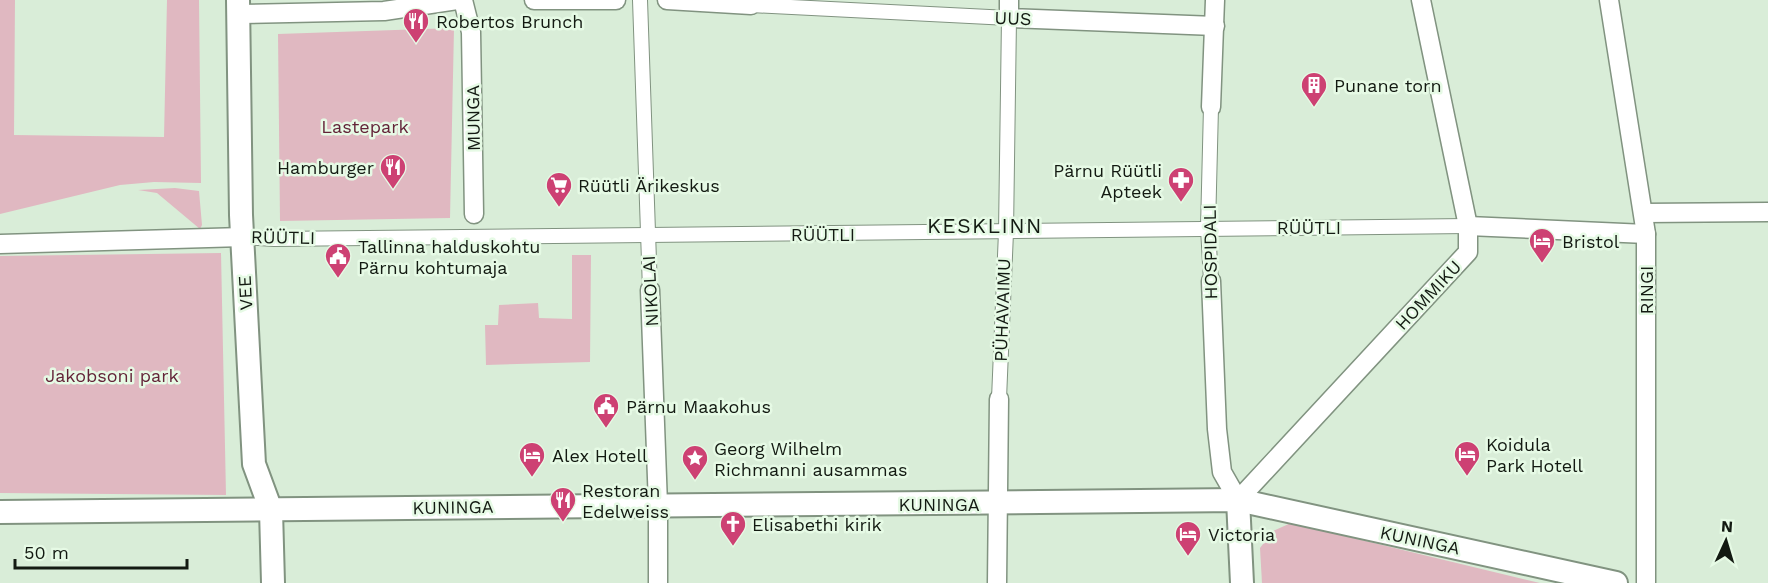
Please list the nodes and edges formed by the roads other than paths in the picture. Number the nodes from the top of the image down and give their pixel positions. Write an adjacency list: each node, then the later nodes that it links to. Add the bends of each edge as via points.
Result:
1 (457, 0): 11 (street, via 384,11)
2 (463, 0): 17 (street, MUNGA, via 471,32)
3 (534, 0): 4 (street)
4 (616, 0)
5 (640, 0): 22 (street, NIKOLAI)
6 (668, 0): 10 (street, UUS)
7 (1215, 0): 13 (street, HOSPIDALI)
8 (1421, 0): 18 (street, HOMMIKU)
9 (1609, 0): 16 (street, RINGI)
10 (751, 5): 12 (street, UUS)
11 (238, 7): 23 (street, VEE)
12 (1009, 9): 13 (street, UUS); 20 (street, PÜHAVAIMU)
13 (1215, 26): 14 (street, HOSPIDALI)
14 (1211, 107): 19 (street, HOSPIDALI)
15 (1768, 212): 16 (street)
16 (1644, 213): 21 (street, RINGI)
17 (474, 214): 24 (street, MUNGA)
18 (1468, 226): 19 (street, RÜÜTLI); 21 (street, RÜÜTLI); 29 (street, HOMMIKU, via 1468,252)
19 (1208, 228): 20 (street, RÜÜTLI); 26 (street, HOSPIDALI)
20 (1006, 232): 22 (street, RÜÜTLI); 28 (street, PÜHAVAIMU)
21 (1646, 234): 39 (street, RINGI)
22 (648, 235): 24 (street, RÜÜTLI); 27 (street, NIKOLAI)
23 (243, 237): 24 (street, RÜÜTLI); 25 (street, RÜÜTLI); 32 (street, VEE, via 255,464)
24 (474, 237)
25 (0, 244)
26 (1211, 281): 29 (street, HOSPIDALI, via 1222,472)
27 (650, 291): 31 (street, NIKOLAI)
28 (999, 399): 30 (street, PÜHAVAIMU)
29 (1239, 500): 30 (street, KUNINGA); 37 (street); 38 (street, KUNINGA)
30 (996, 503): 31 (street, KUNINGA); 36 (street, PÜHAVAIMU)
31 (658, 505): 32 (street, KUNINGA); 35 (street, NIKOLAI)
32 (271, 510): 33 (street, KUNINGA); 34 (street, VEE)
33 (0, 512)
34 (273, 583)
35 (658, 583)
36 (997, 583)
37 (1242, 583)
38 (1616, 583)
39 (1646, 583)

